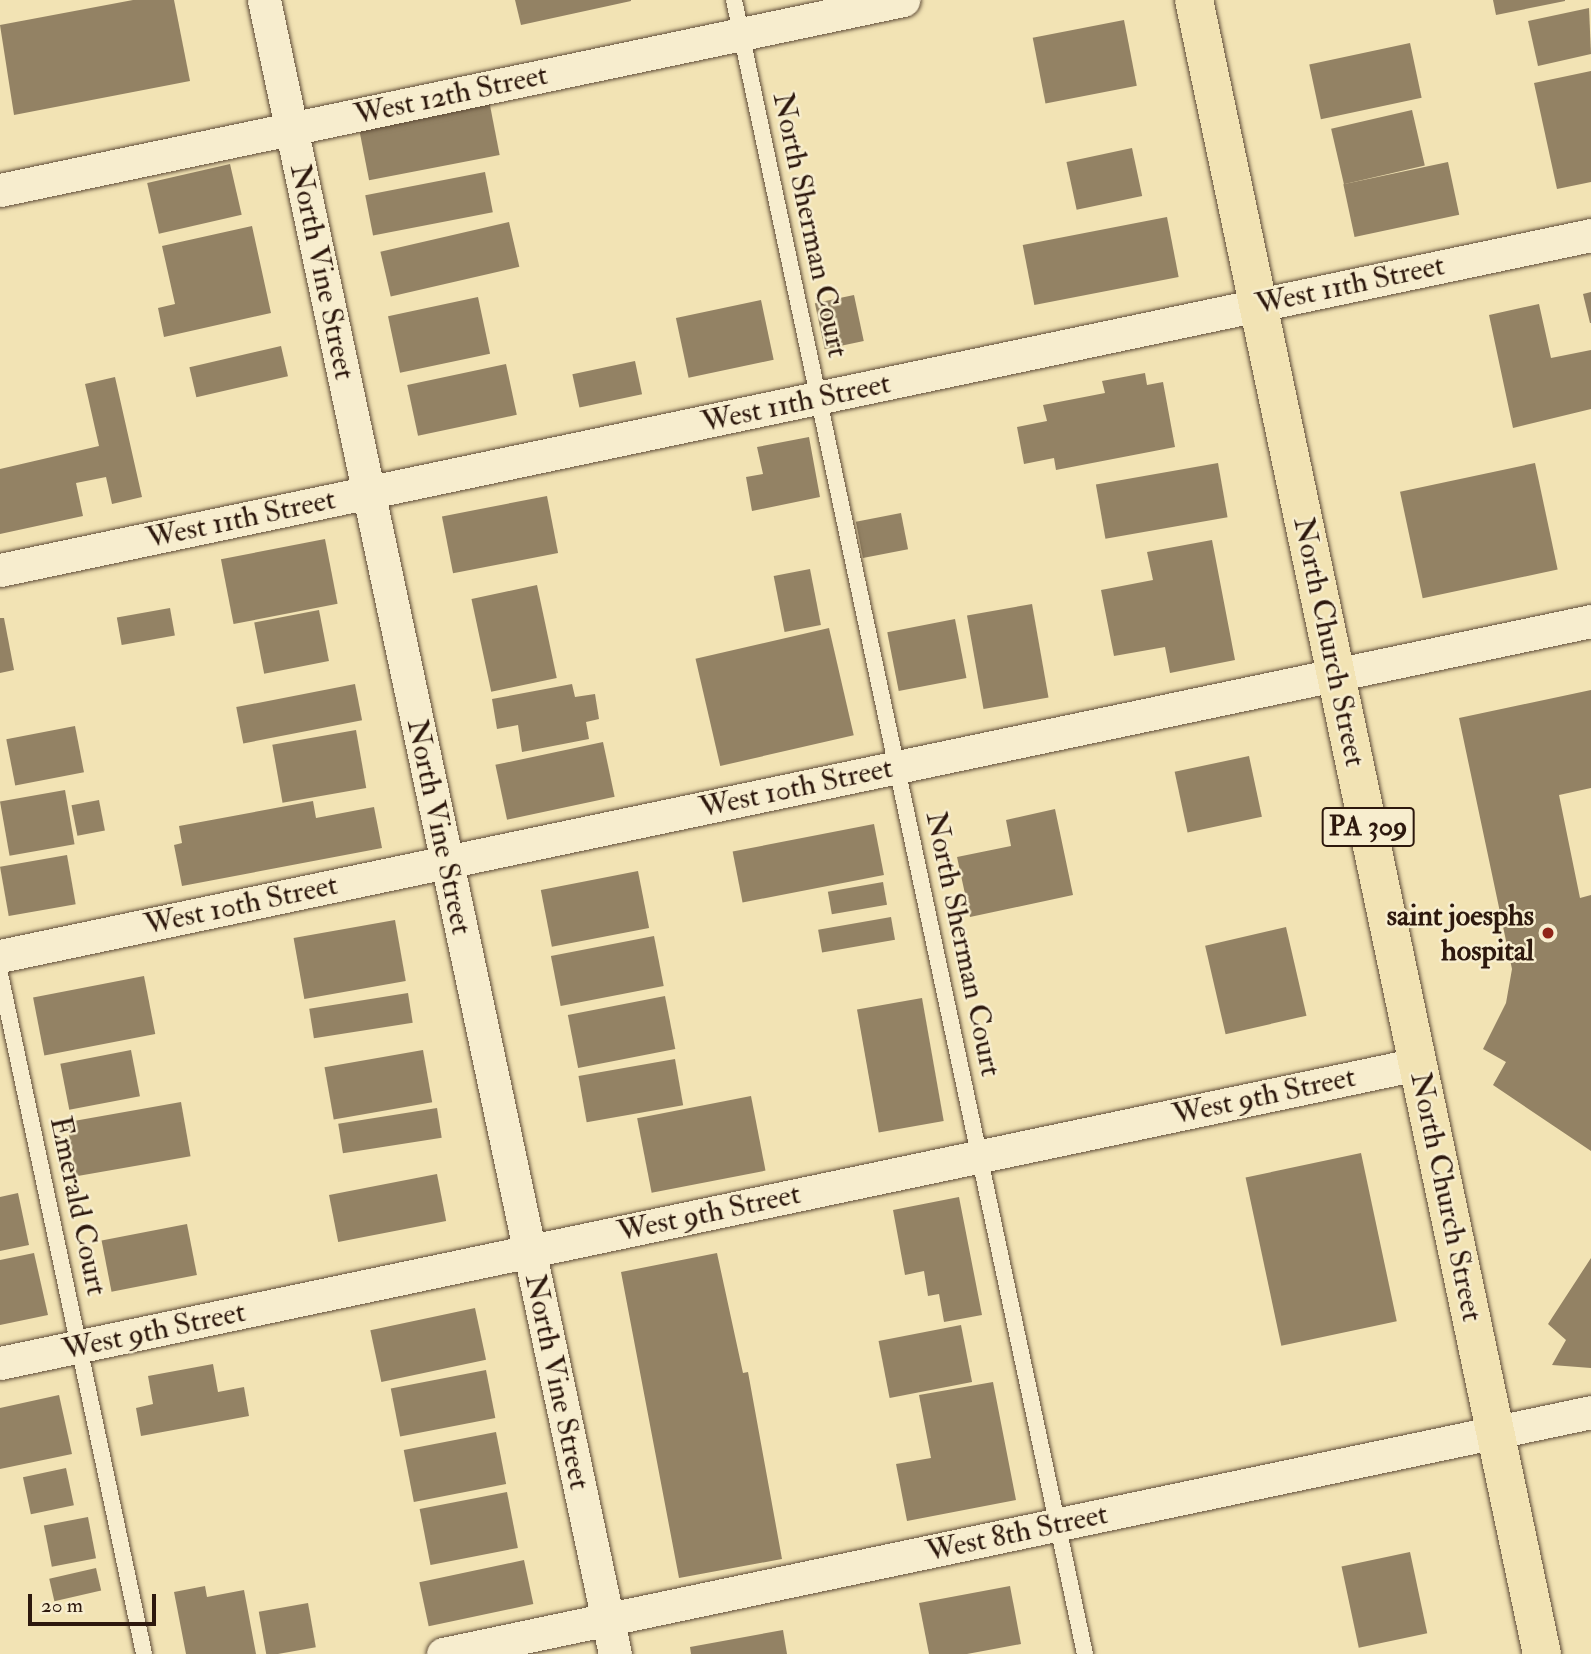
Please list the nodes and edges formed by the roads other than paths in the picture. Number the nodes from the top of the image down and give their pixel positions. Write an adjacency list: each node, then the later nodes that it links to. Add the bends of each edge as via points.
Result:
1 (264, 0): 6 (street, North Vine Street)
2 (734, 0): 5 (lane, North Sherman Court)
3 (903, 0): 5 (street, West 12th Street)
4 (1194, 0): 9 (main road, North Church Street / PA 309)
5 (741, 34): 6 (street, West 12th Street); 10 (lane, North Sherman Court)
6 (291, 129): 7 (street, West 12th Street); 11 (street, North Vine Street)
7 (0, 190)
8 (1591, 234): 9 (street, West 11th Street)
9 (1258, 305): 10 (street, West 11th Street); 14 (main road, North Church Street / PA 309)
10 (818, 398): 11 (street, West 11th Street); 15 (lane, North Sherman Court)
11 (368, 492): 12 (street, West 11th Street); 16 (street, North Vine Street)
12 (0, 570)
13 (1591, 621): 14 (street, West 10th Street)
14 (1336, 675): 15 (street, West 10th Street); 19 (main road, North Church Street / PA 309)
15 (897, 767): 16 (street, West 10th Street); 20 (lane, North Sherman Court)
16 (447, 862): 17 (street, West 10th Street); 21 (street, North Vine Street)
17 (0, 956)
18 (0, 974): 22 (lane, Emerald Court)
19 (1418, 1064): 20 (street, West 9th Street); 25 (main road, North Church Street / PA 309)
20 (979, 1156): 21 (street, West 9th Street); 26 (lane, North Sherman Court)
21 (529, 1251): 22 (street, West 9th Street); 27 (street, North Vine Street)
22 (79, 1346): 23 (street, West 9th Street); 28 (lane, Emerald Court)
23 (0, 1363)
24 (1591, 1412): 25 (street, West 8th Street)
25 (1495, 1432): 26 (street, West 8th Street); 32 (main road, North Church Street / PA 309)
26 (1058, 1524): 27 (street, West 8th Street); 31 (lane, North Sherman Court)
27 (607, 1619): 29 (street, West 8th Street); 30 (street, North Vine Street)
28 (144, 1654)
29 (443, 1654)
30 (615, 1654)
31 (1085, 1654)
32 (1542, 1654)

